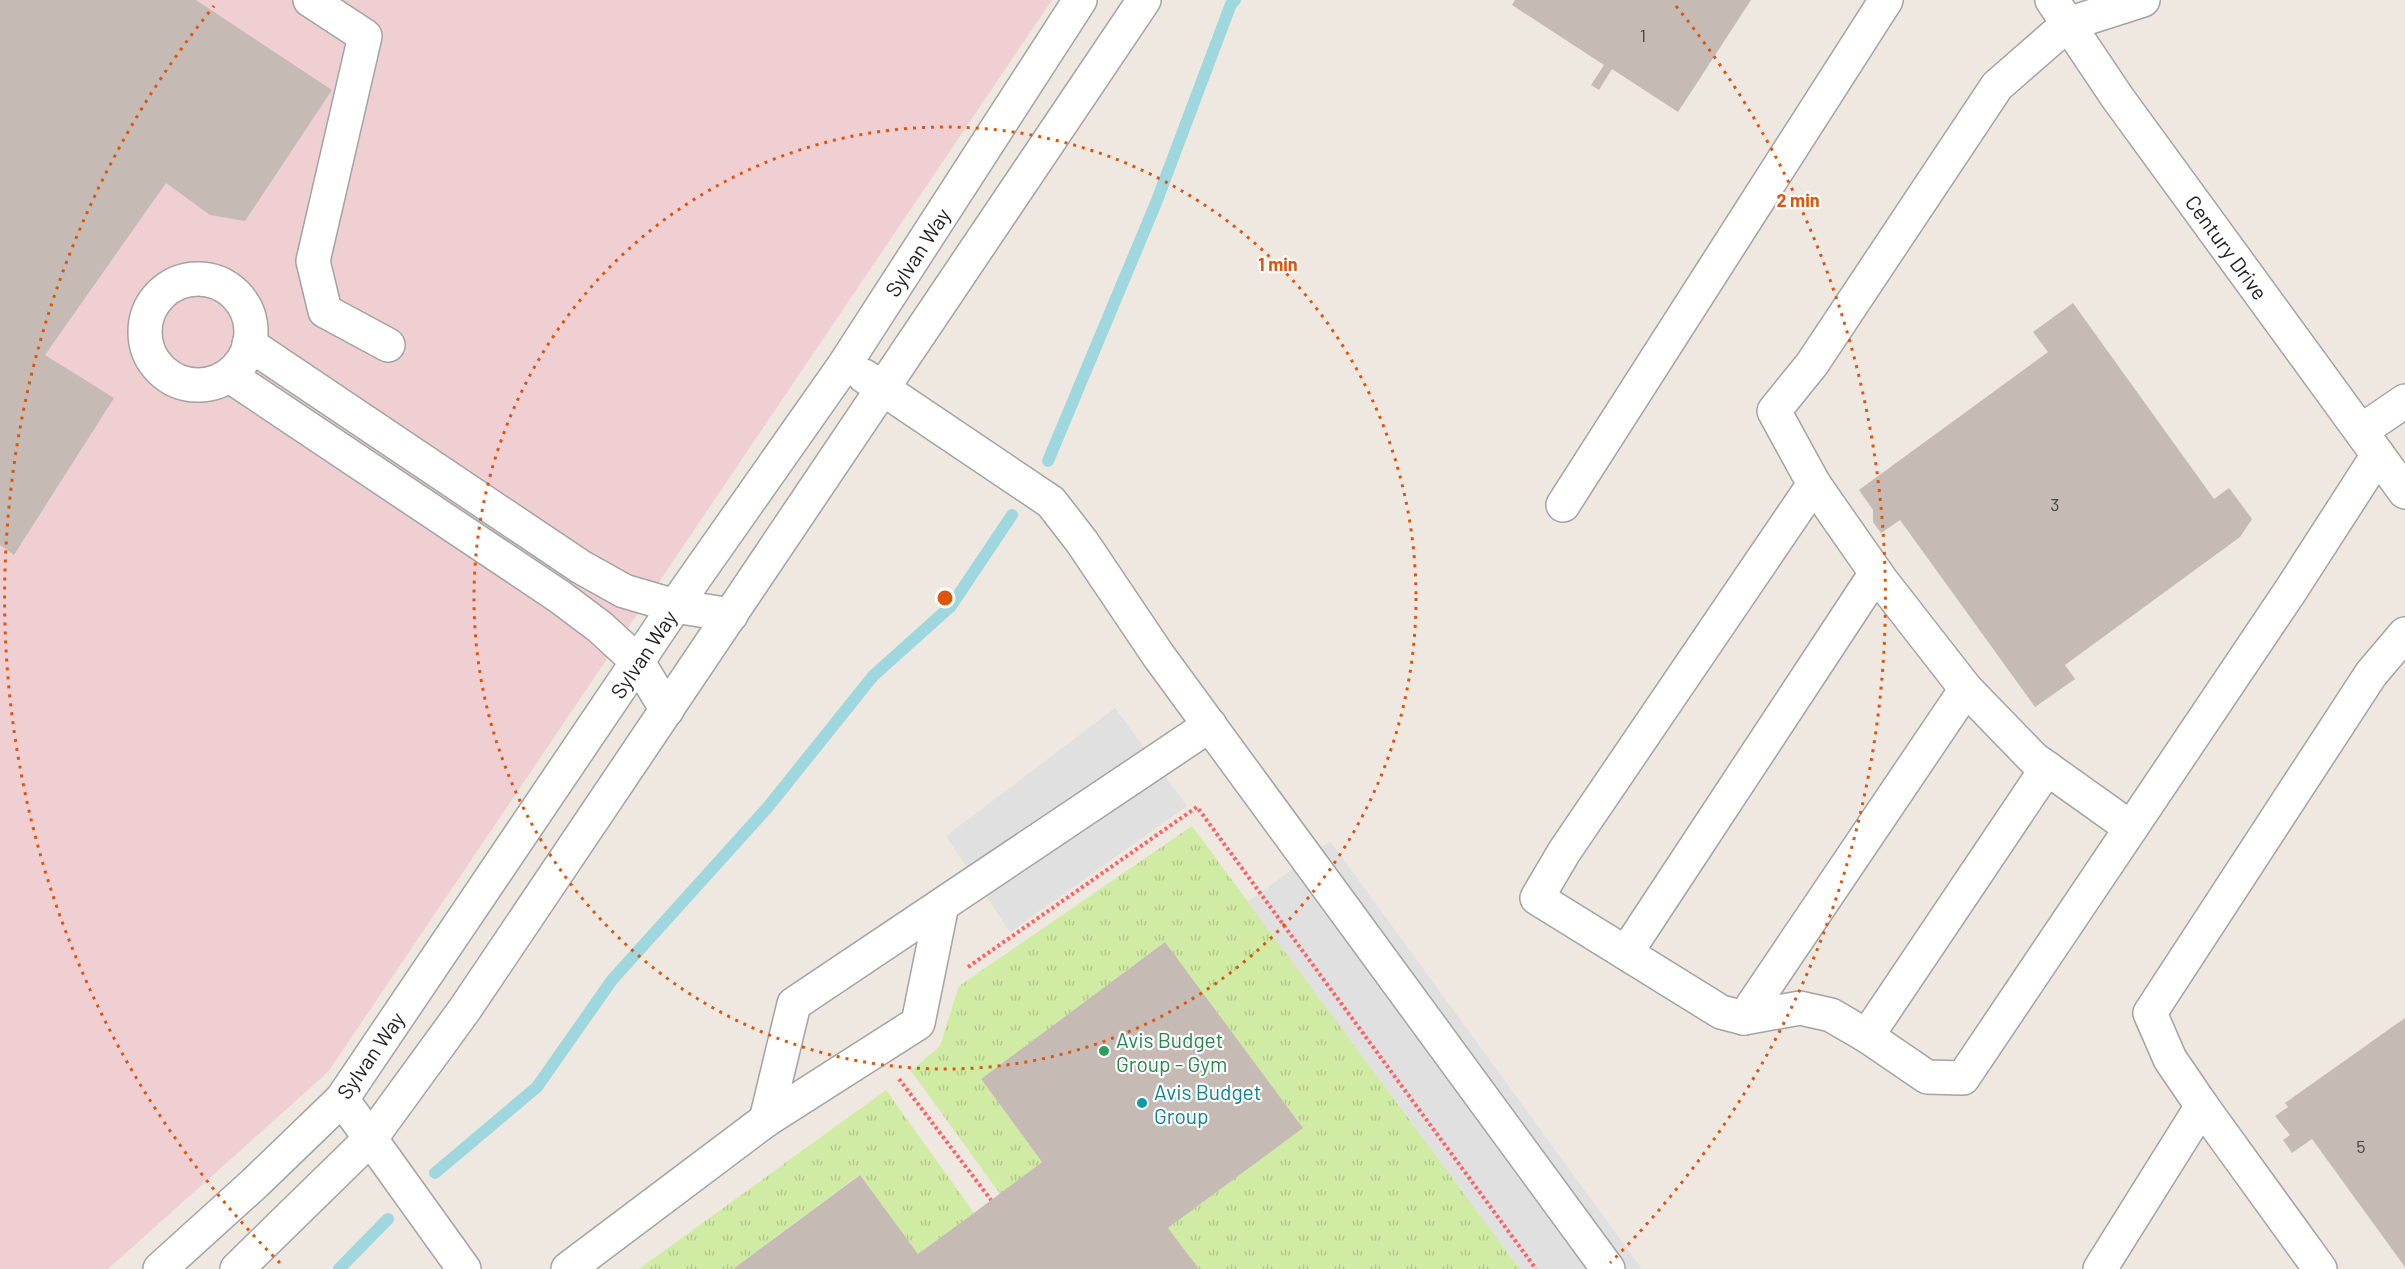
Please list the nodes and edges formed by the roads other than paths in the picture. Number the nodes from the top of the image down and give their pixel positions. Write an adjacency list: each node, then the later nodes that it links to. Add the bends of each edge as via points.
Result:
1 (310, 0): 8 (street, via 365,36 313,261 315,271 325,311)
2 (1080, 0): 9 (street, Sylvan Way)
3 (1144, 0): 11 (street)
4 (1886, 0): 16 (street)
5 (2143, 0): 6 (street)
6 (2060, 12): 13 (street, Century Drive, via 2117,97); 14 (street, via 1996,86 1812,364 1774,411)
7 (249, 344): 10 (street, via 243,362); 10 (street, via 250,321 243,303 228,288 209,280 188,280 169,288 154,302 146,321 146,342 154,362 169,376 188,384 209,385); 18 (street, via 581,567 624,591)
8 (388, 345)
9 (845, 364): 11 (street); 18 (street, Sylvan Way)
10 (230, 376): 21 (street, via 560,597)
11 (883, 389): 19 (street); 24 (street, via 1051,501)
12 (2405, 401): 13 (street)
13 (2369, 443): 15 (street, Century Drive); 26 (street, via 2291,591)
14 (1814, 484): 17 (street); 28 (street, via 1564,852 1537,898)
15 (2405, 492)
16 (1563, 505)
17 (1876, 573): 22 (street); 28 (street)
18 (675, 606): 19 (street); 21 (street, Sylvan Way)
19 (730, 615): 23 (street)
20 (2405, 634): 32 (street, via 2371,674 2150,1013 2170,1059)
21 (638, 662): 23 (street); 31 (street, Sylvan Way)
22 (1966, 689): 25 (street); 29 (street)
23 (667, 710): 34 (street, via 465,1009)
24 (1210, 725): 27 (street); 39 (street)
25 (2047, 768): 26 (street); 30 (street)
26 (2131, 828): 30 (street, via 1963,1078 1927,1077)
27 (942, 905): 33 (street, via 794,1004); 33 (street, via 918,1023)
28 (1626, 953): 29 (street, via 1721,1012)
29 (1744, 1018): 30 (street, via 1800,1008 1832,1016)
30 (1867, 1036)
31 (342, 1099): 34 (street); 35 (street, Sylvan Way)
32 (2202, 1106): 40 (street); 41 (street)
33 (766, 1120): 38 (street)
34 (371, 1138): 36 (street); 37 (street)
35 (160, 1269)
36 (237, 1269)
37 (464, 1269)
38 (568, 1269)
39 (1608, 1269)
40 (2100, 1269)
41 (2320, 1269)

